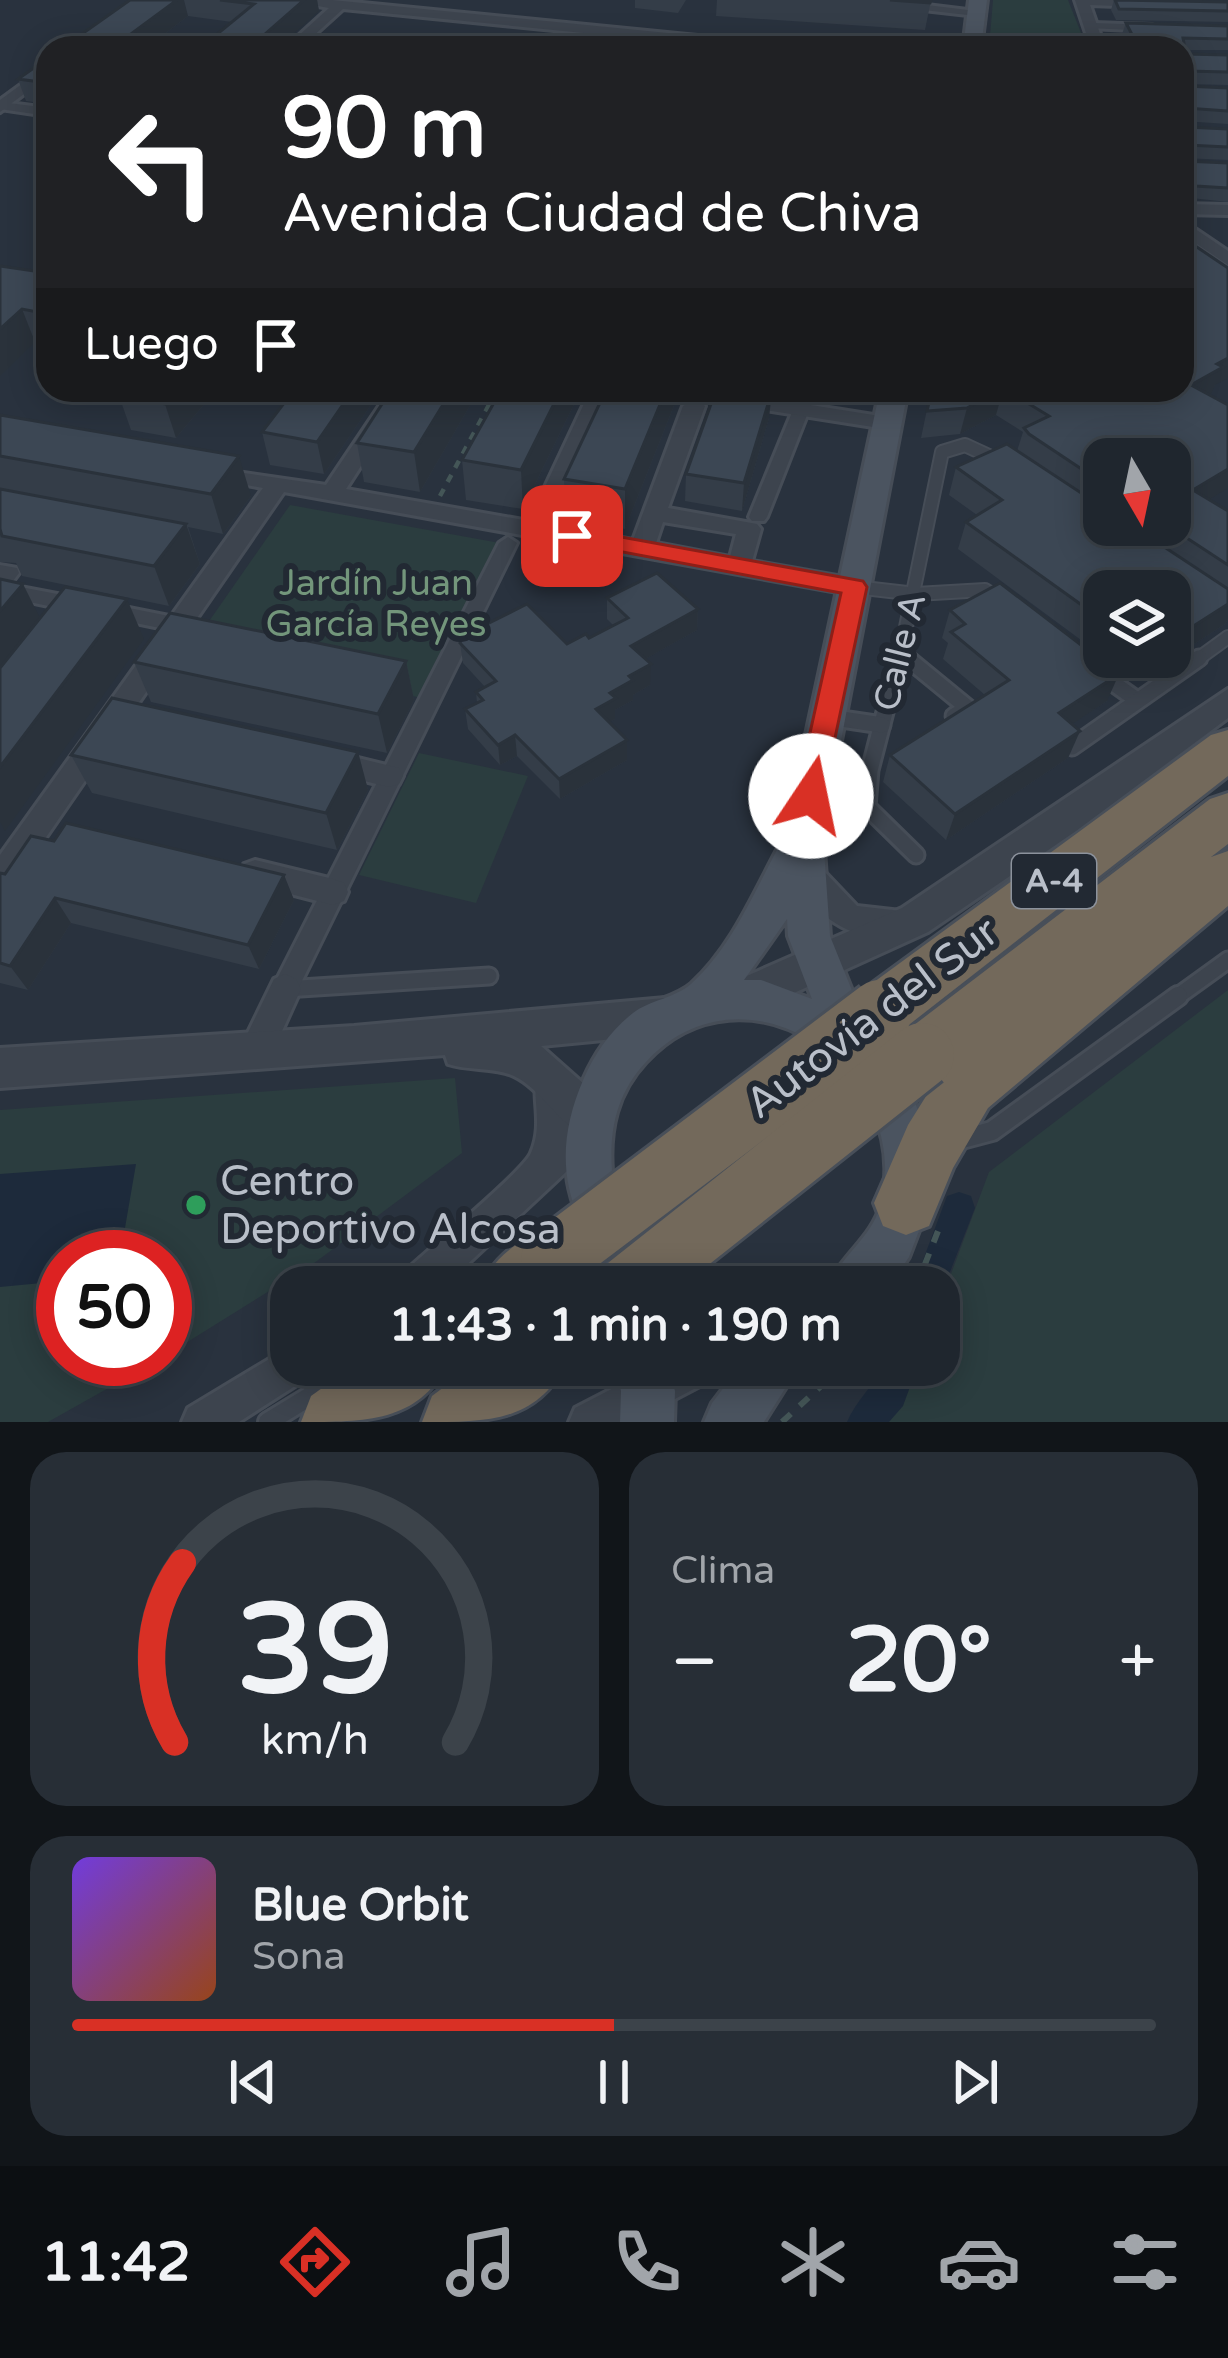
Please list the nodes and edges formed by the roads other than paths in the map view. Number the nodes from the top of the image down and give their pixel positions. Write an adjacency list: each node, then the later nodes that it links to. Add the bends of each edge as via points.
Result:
1 (292, 0): 5 (street)
2 (841, 0): 6 (street)
3 (1082, 0): 4 (street); 7 (street)
4 (1166, 3)
5 (340, 5): 9 (street); 10 (street, via 545,18)
6 (978, 6): 11 (main road)
7 (1093, 26): 8 (street); 12 (street)
8 (1160, 28)
9 (305, 36)
10 (654, 36)
11 (974, 36)
12 (1095, 36)
13 (36, 78): 14 (street)
14 (3, 101): 15 (street)
15 (36, 109)
16 (1194, 209): 17 (street)
17 (1228, 210)
18 (1194, 240): 19 (street)
19 (1228, 260)
20 (392, 402): 30 (street)
21 (596, 402): 33 (street)
22 (688, 402): 31 (street)
23 (732, 402): 25 (street)
24 (891, 402): 26 (main road)
25 (801, 410): 26 (street); 32 (street)
26 (886, 422): 39 (main road)
27 (1010, 466): 40 (lane, Calle A, via 965,446 942,452)
28 (185, 468): 29 (street)
29 (278, 484): 30 (street); 42 (street, via 217,552)
30 (332, 494): 33 (street)
31 (656, 513): 35 (street); 36 (street, via 749,529)
32 (758, 517)
33 (537, 530): 35 (street)
34 (508, 543): 56 (street)
35 (642, 548): 36 (street)
36 (739, 566): 39 (street)
37 (0, 571): 38 (street, via 10,573)
38 (0, 587): 42 (street)
39 (854, 587): 40 (lane); 48 (main road)
40 (916, 594): 41 (lane, via 985,590); 44 (lane, Calle A)
41 (1004, 604)
42 (179, 625): 61 (street, via 128,717 51,825)
43 (1228, 637): 46 (lane)
44 (901, 653): 49 (lane, via 968,707); 50 (lane, Calle A)
45 (1080, 659): 46 (lane)
46 (1137, 700): 51 (lane)
47 (1228, 701): 64 (street)
48 (826, 717): 50 (lane); 58 (main road)
49 (948, 720)
50 (882, 725): 55 (lane, Calle A)
51 (1072, 747)
52 (1228, 749): 70 (highway, Autovía del Sur / A-4)
53 (298, 755): 56 (street)
54 (890, 757): 55 (lane)
55 (870, 770): 59 (lane, Calle A, via 867,807)
56 (389, 776): 62 (street)
57 (1228, 814): 70 (highway, Autovía del Sur / A-4)
58 (803, 851): 64 (street, via 834,911 871,926); 66 (main road, via 809,936); 69 (main road)
59 (916, 855)
60 (220, 865): 62 (street)
61 (0, 879)
62 (333, 892): 68 (street)
63 (1219, 897): 77 (highway, via 967,1087)
64 (915, 920): 66 (street)
65 (1228, 960): 77 (lane, via 992,1132)
66 (820, 962): 69 (street); 70 (main road)
67 (489, 976): 68 (lane)
68 (285, 989): 72 (street)
69 (702, 1006): 70 (main road, via 799,1011); 71 (street); 75 (main road, via 634,1038 608,1067)
70 (885, 1037): 77 (main road, via 884,1082); 78 (highway, Autovía del Sur / A-4, bridge); 80 (highway, Autovía del Sur / A-4, bridge)
71 (354, 1045): 72 (street); 74 (street, via 496,1052 524,1058)
72 (256, 1051): 73 (street)
73 (0, 1068)
74 (551, 1083): 75 (street); 76 (street, via 558,1117)
75 (587, 1123): 76 (street); 78 (main road, via 588,1180)
76 (545, 1170): 79 (street)
77 (918, 1175): 81 (main road, via 889,1247)
78 (544, 1265)
79 (438, 1266)
80 (647, 1266)
81 (872, 1266)
82 (270, 1379): 88 (street)
83 (368, 1386): 87 (highway)
84 (503, 1386): 90 (highway)
85 (758, 1386): 92 (main road)
86 (645, 1393): 91 (street)
87 (340, 1399): 89 (lane)
88 (202, 1422)
89 (268, 1422)
90 (458, 1422)
91 (589, 1422)
92 (731, 1422)

